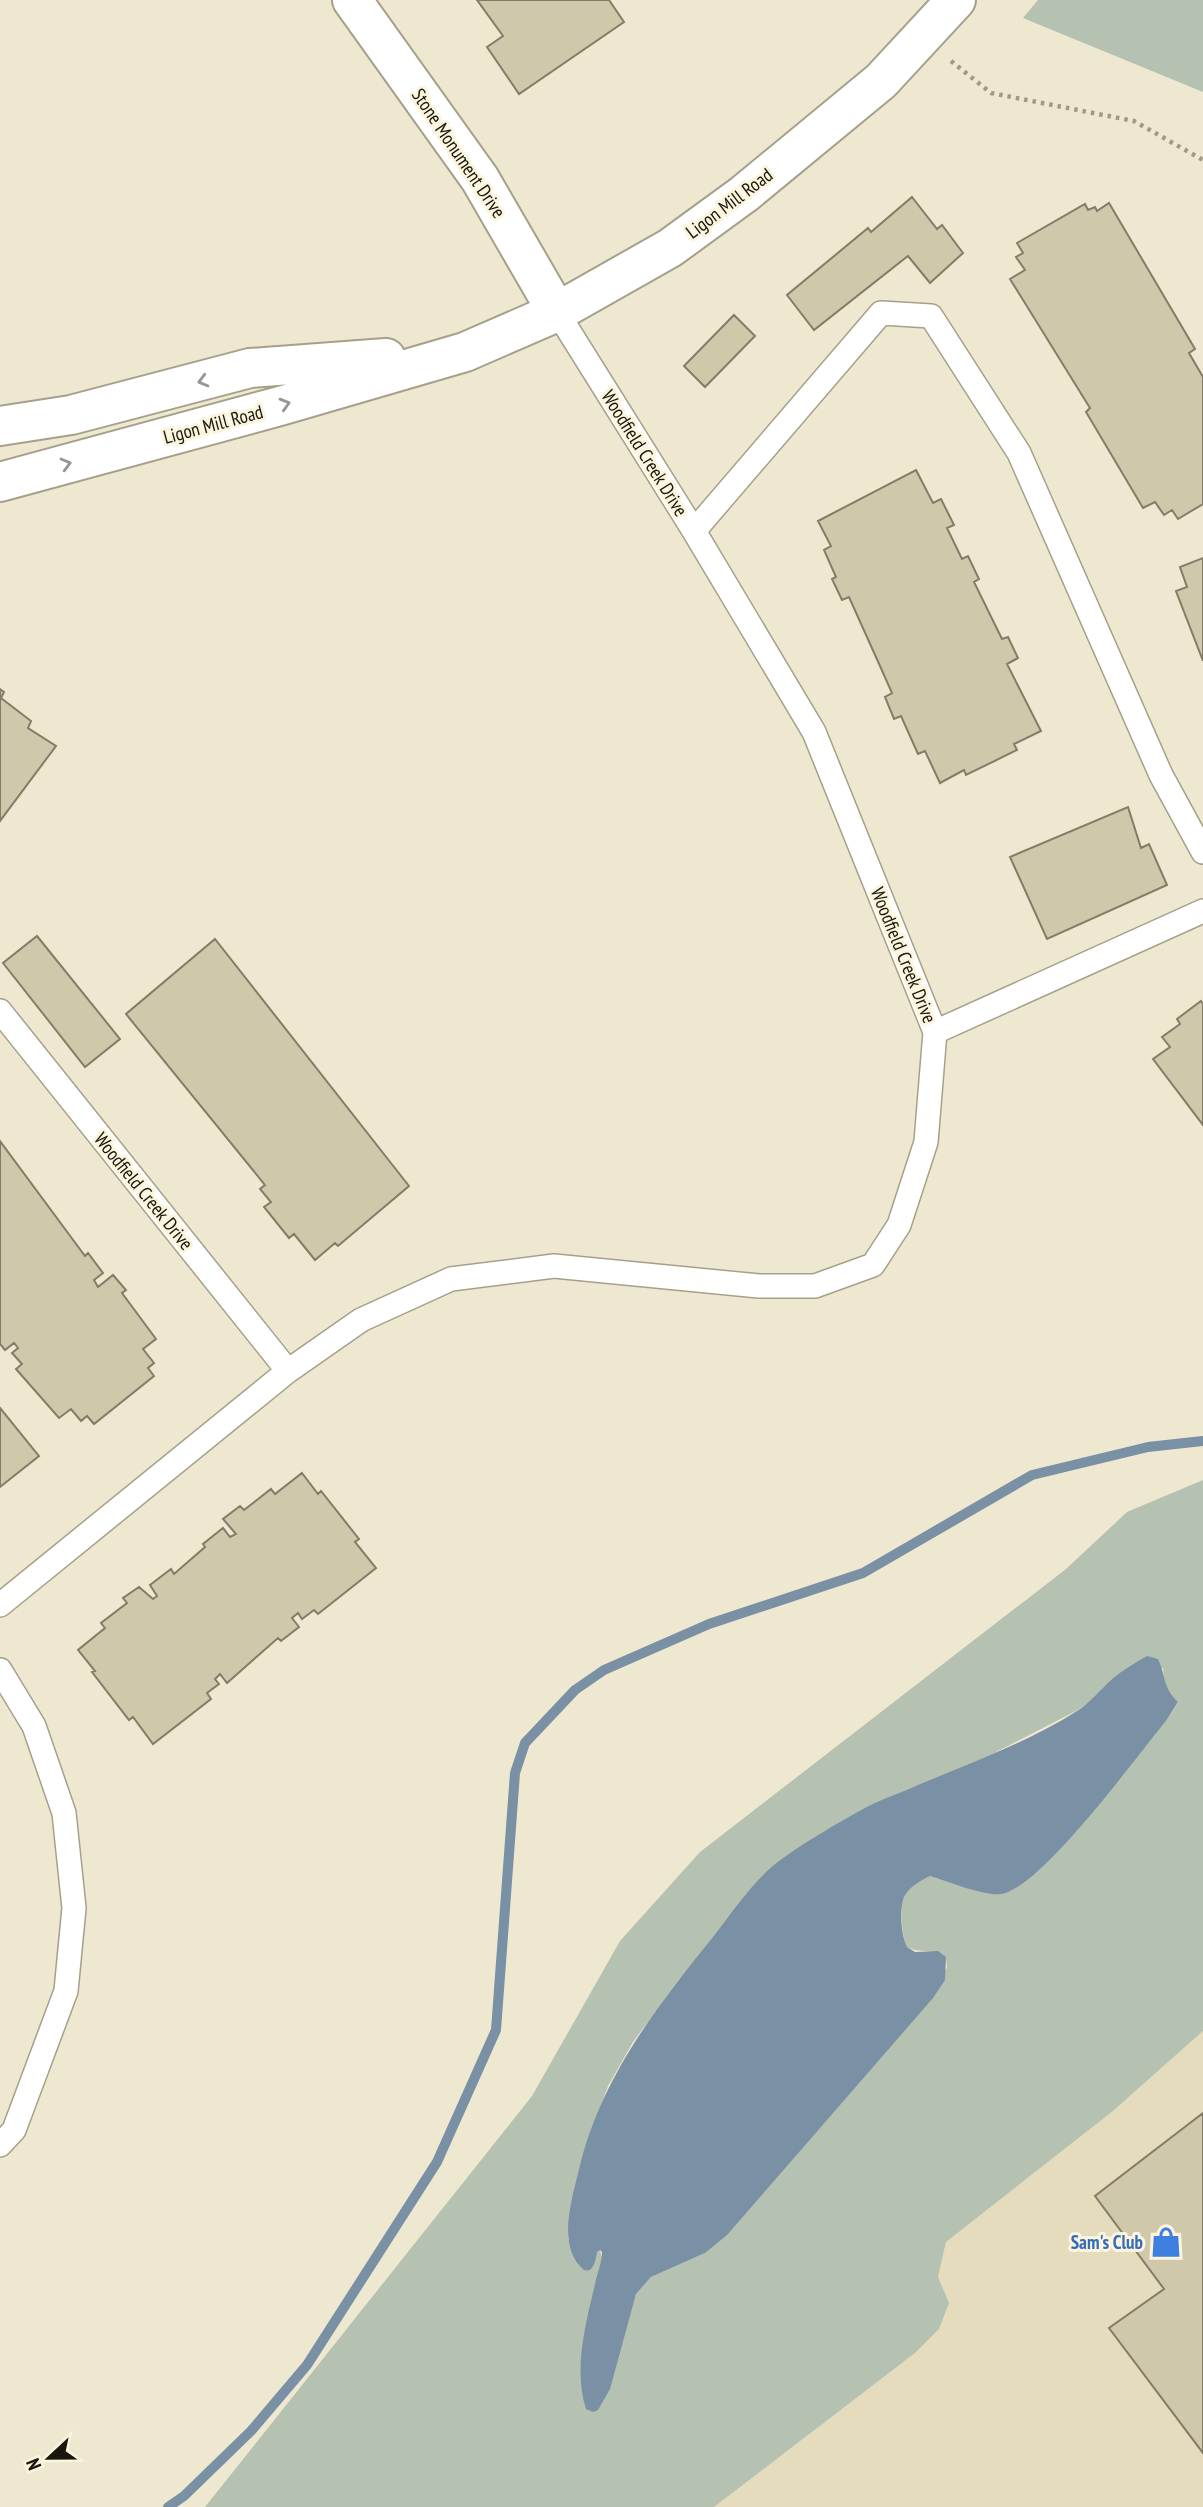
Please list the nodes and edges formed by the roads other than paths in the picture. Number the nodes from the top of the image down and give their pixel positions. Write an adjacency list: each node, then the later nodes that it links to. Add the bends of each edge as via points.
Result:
1 (352, 0): 3 (main road, Stone Monument Drive, via 480,179)
2 (956, 0): 3 (main road, Ligon Mill Road, via 881,81 744,194 670,248)
3 (558, 312): 4 (main road, Ligon Mill Road); 7 (lane, Woodfield Creek Drive)
4 (465, 352): 5 (main road, Ligon Mill Road, one-way to 5, via 250,369 71,415); 6 (main road, Ligon Mill Road, one-way to 4)
5 (0, 426)
6 (0, 482)
7 (694, 531): 8 (lane, via 881,313 931,316 1019,453 1161,775); 11 (lane, Woodfield Creek Drive, via 814,732)
8 (1203, 852)
9 (1203, 911): 11 (lane)
10 (0, 1011): 12 (lane, Woodfield Creek Drive)
11 (935, 1032): 12 (lane, Woodfield Creek Drive, via 926,1142 900,1225 873,1265 815,1286 759,1286 554,1266 451,1279 361,1320)
12 (288, 1371): 13 (lane, Woodfield Creek Drive)
13 (0, 1605)
14 (0, 1670): 15 (lane, via 34,1726 64,1813 74,1908 66,1992 14,2130)
15 (0, 2145)

